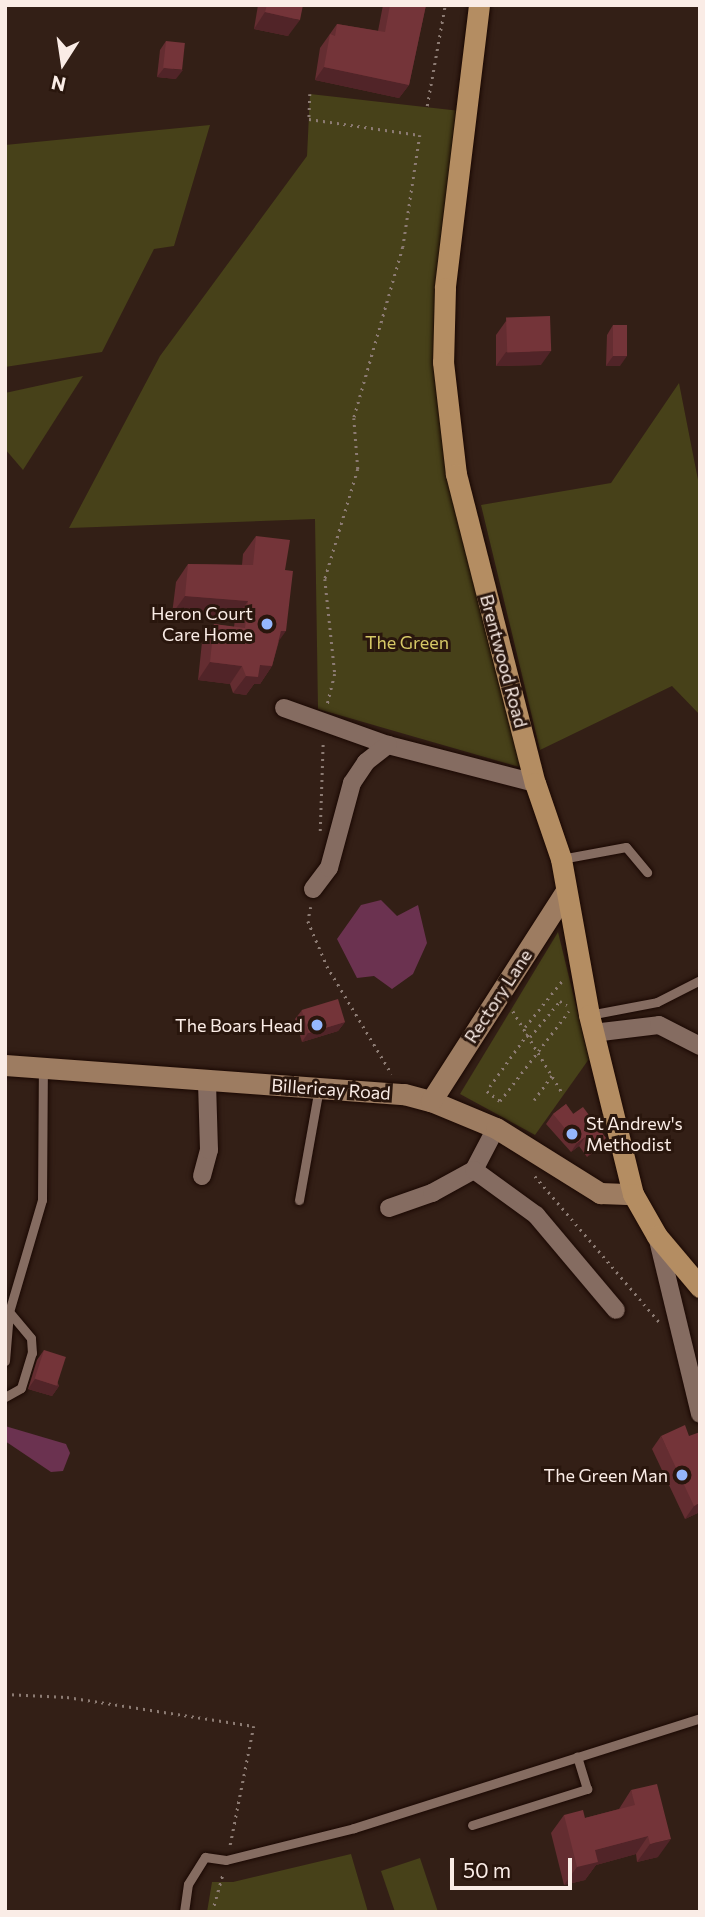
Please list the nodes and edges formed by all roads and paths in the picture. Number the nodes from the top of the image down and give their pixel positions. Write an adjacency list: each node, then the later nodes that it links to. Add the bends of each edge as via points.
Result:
1 (445, 5): 4 (path)
2 (479, 5): 8 (main road, Brentwood Road, via 445,288 443,362 456,474)
3 (310, 94): 6 (path, via 310,119 420,135 403,247 354,418 358,469 325,579 335,674)
4 (426, 106)
5 (284, 708): 6 (street)
6 (322, 722): 7 (street); 9 (path)
7 (388, 745): 8 (street); 12 (street, via 366,762 352,783 329,868)
8 (535, 783): 10 (main road, Brentwood Road)
9 (320, 834)
10 (561, 859): 11 (lane, via 626,847); 13 (main road, Brentwood Road)
11 (648, 872)
12 (313, 889): 27 (path, via 308,922 327,966)
13 (565, 891): 16 (street, Rectory Lane); 17 (main road, Brentwood Road)
14 (700, 980): 17 (lane, via 657,1002)
15 (562, 981): 18 (path)
16 (498, 1001): 18 (path, via 515,1013); 30 (street, Rectory Lane)
17 (591, 1024): 20 (street, via 659,1024); 35 (main road, Brentwood Road)
18 (524, 1028): 19 (path)
19 (529, 1036): 21 (path); 21 (path, via 561,1001 572,1008); 21 (path, via 487,1091 500,1101)
20 (700, 1046)
21 (538, 1051): 24 (path)
22 (5, 1065): 23 (street, Billericay Road)
23 (43, 1071): 25 (street, Billericay Road); 41 (lane, via 42,1200)
24 (552, 1075): 28 (path); 29 (path)
25 (207, 1082): 26 (street, Billericay Road); 34 (street, via 209,1150)
26 (319, 1088): 27 (street, Billericay Road); 36 (lane)
27 (404, 1094): 30 (street, Billericay Road)
28 (563, 1094)
29 (534, 1100)
30 (431, 1101): 31 (street, Billericay Road)
31 (496, 1128): 32 (street); 35 (street, Billericay Road, via 600,1193)
32 (474, 1170): 37 (street, via 419,1199); 40 (street, via 536,1215)
33 (532, 1172): 42 (path, via 664,1328)
34 (202, 1176)
35 (633, 1194): 38 (main road, Brentwood Road)
36 (299, 1199)
37 (389, 1208)
38 (657, 1236): 39 (main road, Brentwood Road); 42 (street)
39 (700, 1287)
40 (616, 1310)
41 (9, 1312): 43 (lane); 44 (lane, via 31,1338 32,1353 21,1388)
42 (679, 1335): 45 (street)
43 (5, 1361)
44 (5, 1397)
45 (700, 1414)
46 (5, 1694): 50 (path, via 67,1697 254,1726)
47 (700, 1718): 48 (lane)
48 (577, 1756): 49 (lane, via 587,1789); 50 (lane, via 354,1828)
49 (472, 1825)
50 (226, 1860): 51 (lane, via 205,1857 195,1867); 52 (path)
51 (184, 1912)
52 (212, 1912)

